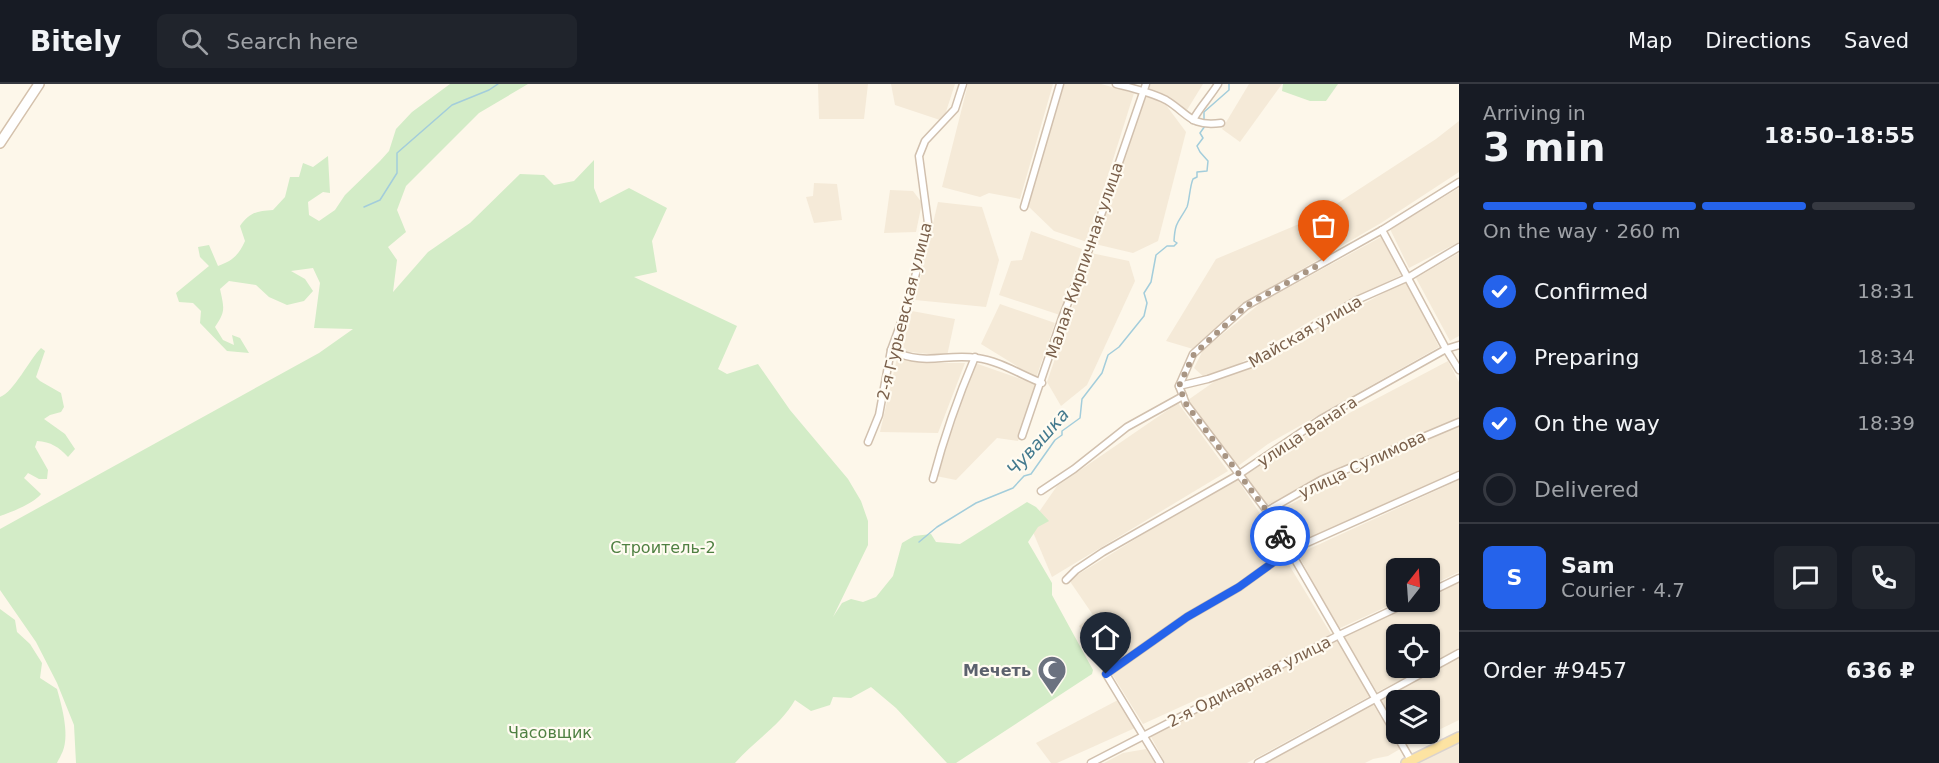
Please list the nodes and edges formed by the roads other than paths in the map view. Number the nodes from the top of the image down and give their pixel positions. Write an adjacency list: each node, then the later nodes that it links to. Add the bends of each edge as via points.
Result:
1 (39, 84): 10 (main road)
2 (963, 84): 18 (street, 2-я Гурьевская улица, via 955,109 925,141 919,156 928,223 910,298)
3 (1060, 84): 12 (street)
4 (1116, 84): 7 (street)
5 (1146, 84): 7 (street, Малая Кирпичная улица)
6 (1218, 84): 8 (street)
7 (1143, 91): 8 (street, via 1165,100); 21 (street, Малая Кирпичная улица)
8 (1193, 120): 9 (street, via 1205,125)
9 (1221, 123)
10 (0, 143)
11 (1459, 182): 13 (street)
12 (1024, 207)
13 (1382, 230): 15 (street); 22 (street, via 1246,306 1194,354)
14 (1459, 247): 15 (street, Майская улица)
15 (1409, 278): 17 (street); 22 (street, Майская улица, via 1357,300 1251,364)
16 (1459, 345): 17 (street, улица Ванага)
17 (1446, 349): 20 (street); 27 (street, улица Ванага, via 1321,419)
18 (891, 350): 19 (street, via 924,359); 26 (street, 2-я Гурьевская улица, via 879,415)
19 (975, 357): 21 (street); 29 (street, via 956,401)
20 (1459, 370)
21 (1042, 382): 25 (street, Малая Кирпичная улица)
22 (1179, 386): 23 (street)
23 (1183, 396): 27 (street); 30 (street, via 1126,427)
24 (1459, 422): 31 (street, улица Сулимова, via 1321,480)
25 (1022, 436)
26 (868, 442)
27 (1238, 475): 31 (street); 34 (street, улица Ванага, via 1103,552)
28 (1459, 475): 32 (street)
29 (933, 479)
30 (1041, 491)
31 (1267, 511): 32 (street)
32 (1289, 551): 37 (street); 40 (street, via 1106,674)
33 (1459, 578): 35 (street)
34 (1066, 580)
35 (1440, 587)
36 (1388, 612): 37 (street, 2-я Одинарная улица)
37 (1339, 635): 39 (street); 40 (street, 2-я Одинарная улица)
38 (1459, 653): 39 (street)
39 (1374, 698): 42 (street); 45 (street)
40 (1145, 735): 43 (street, 2-я Одинарная улица); 44 (street)
41 (1459, 736): 42 (main road)
42 (1410, 762)
43 (1091, 763)
44 (1160, 763)
45 (1258, 763)

